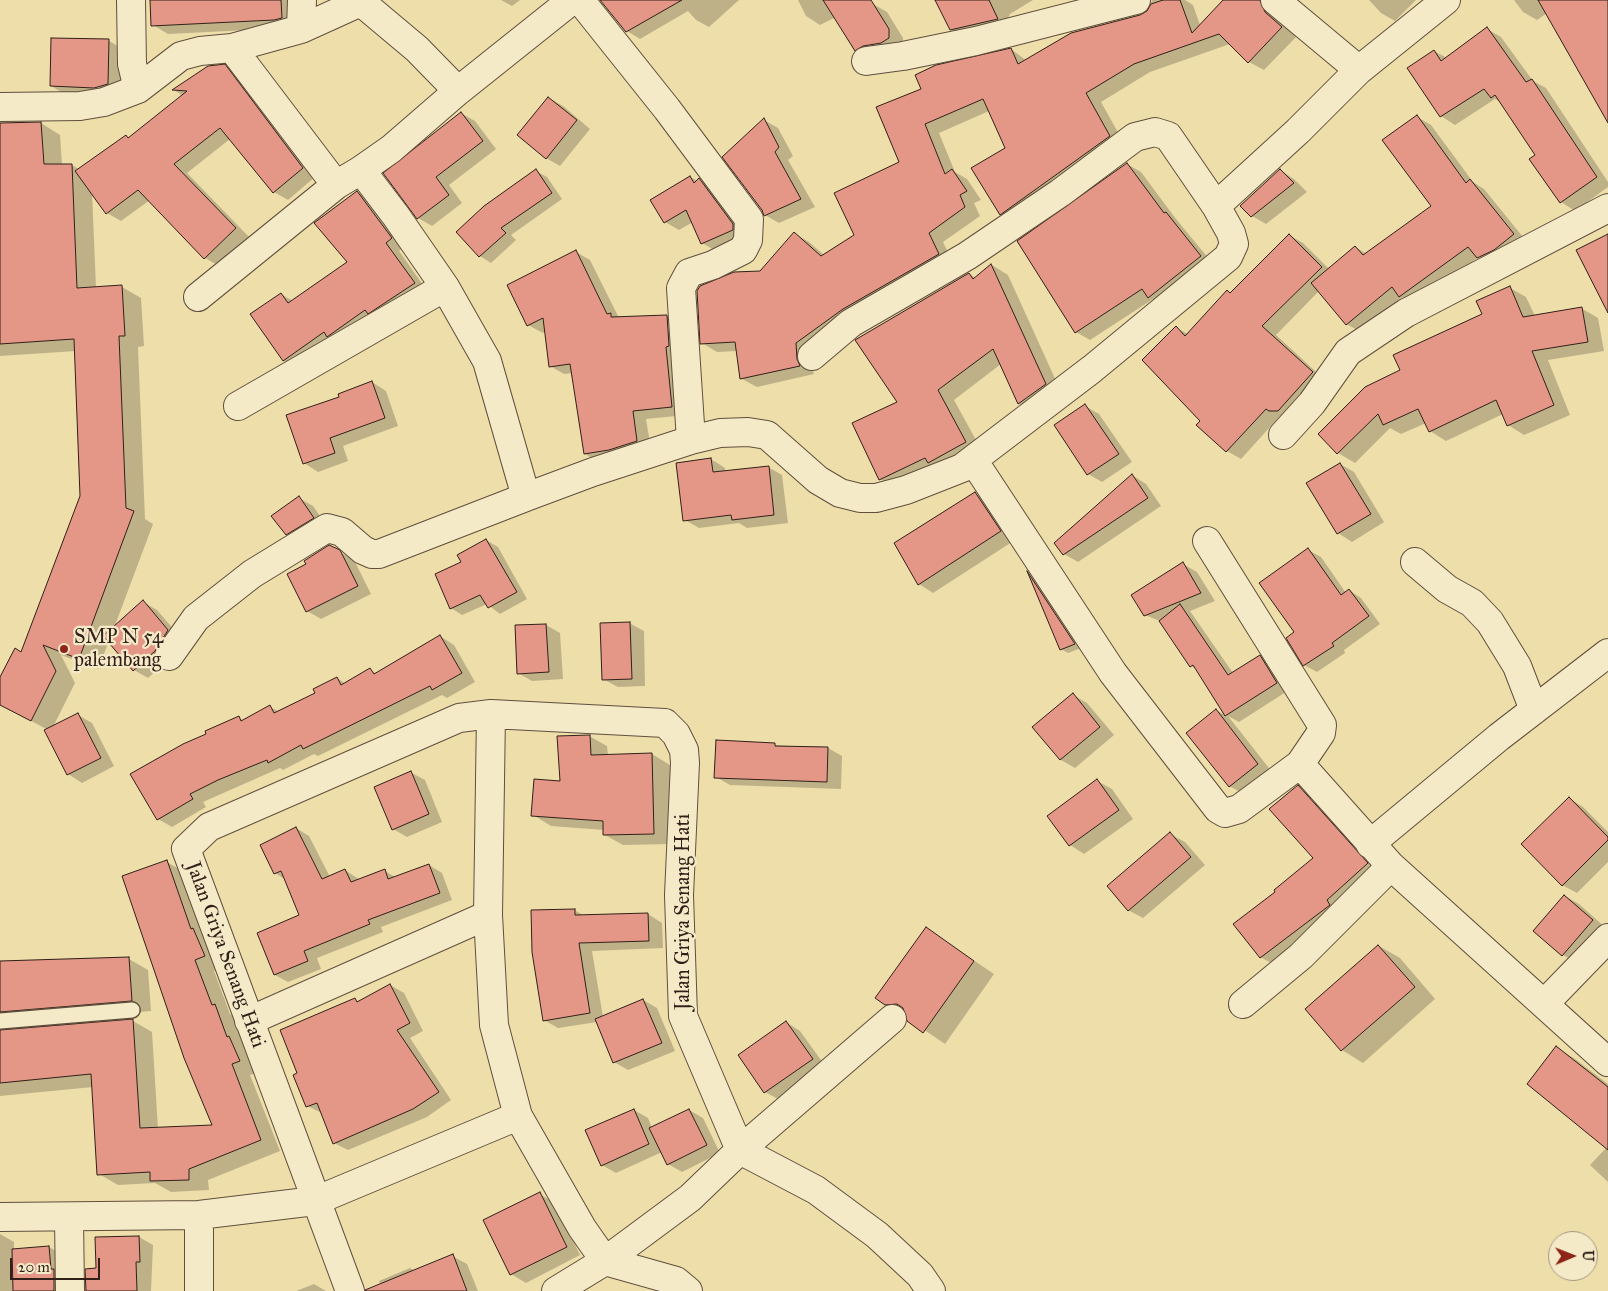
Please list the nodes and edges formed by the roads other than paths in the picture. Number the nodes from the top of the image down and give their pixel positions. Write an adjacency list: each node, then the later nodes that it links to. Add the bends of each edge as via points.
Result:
1 (132, 0): 13 (street, via 132,64)
2 (302, 0): 9 (street)
3 (572, 0): 14 (street)
4 (580, 0): 25 (street, via 667,109 749,220 748,240 743,250 689,273 681,288)
5 (1136, 0): 11 (street, via 976,41)
6 (1276, 0): 12 (street)
7 (1446, 0): 12 (street)
8 (363, 1): 9 (street); 14 (street)
9 (300, 28): 10 (street)
10 (232, 48): 13 (street, via 181,56); 17 (street)
11 (866, 61)
12 (1359, 70): 18 (street)
13 (138, 89): 15 (street, via 104,102 80,106)
14 (458, 91): 16 (street, via 391,149)
15 (0, 107)
16 (360, 170): 17 (street); 20 (street)
17 (336, 185): 21 (street)
18 (1216, 206): 22 (street, via 1168,136 1155,132 1135,137 967,256 851,323); 26 (street, via 1232,233 1234,244 1228,257 1092,370)
19 (1608, 208): 24 (street, via 1406,313 1348,352 1312,403)
20 (445, 287): 23 (street); 27 (street, via 488,361)
21 (198, 297)
22 (812, 356)
23 (238, 406)
24 (1283, 435)
25 (691, 440): 26 (street, via 720,433 766,434 818,480 840,493 860,498 876,498 906,490 962,468); 27 (street)
26 (973, 460): 34 (street, via 1113,673 1218,809 1225,814 1239,809)
27 (526, 497): 31 (street, via 379,554 363,550 342,532 327,528 252,574 196,618)
28 (1207, 540): 34 (street, via 1322,725 1321,733)
29 (1415, 562): 32 (street, via 1447,589 1472,603 1490,622 1517,666)
30 (1608, 653): 32 (street)
31 (169, 656)
32 (1534, 710): 35 (street)
33 (491, 714): 37 (street); 44 (street, Jalan Griya Senang Hati, via 459,718 209,827 186,849); 47 (street, Jalan Griya Senang Hati, via 666,723 676,734 684,750 685,763 680,896 683,1016)
34 (1300, 764): 35 (street)
35 (1370, 844): 36 (street)
36 (1391, 866): 39 (street, via 1301,956); 40 (street)
37 (488, 915): 44 (street); 46 (street, via 494,1025)
38 (1608, 938): 40 (street)
39 (1243, 1004)
40 (1544, 1004): 45 (street)
41 (132, 1010): 43 (lane)
42 (892, 1019): 47 (street)
43 (0, 1021)
44 (249, 1021): 48 (street, Jalan Griya Senang Hati)
45 (1608, 1062)
46 (518, 1116): 48 (street); 52 (street, via 582,1228)
47 (740, 1150): 52 (street, via 690,1198); 58 (street, via 816,1190 877,1235 920,1275)
48 (316, 1201): 49 (street); 55 (street, Jalan Griya Senang Hati)
49 (199, 1215): 51 (street); 54 (street)
50 (0, 1217): 51 (street)
51 (69, 1218): 53 (street)
52 (605, 1260): 56 (street); 57 (street, via 676,1282)
53 (70, 1291)
54 (199, 1291)
55 (350, 1291)
56 (556, 1291)
57 (688, 1291)
58 (931, 1291)

